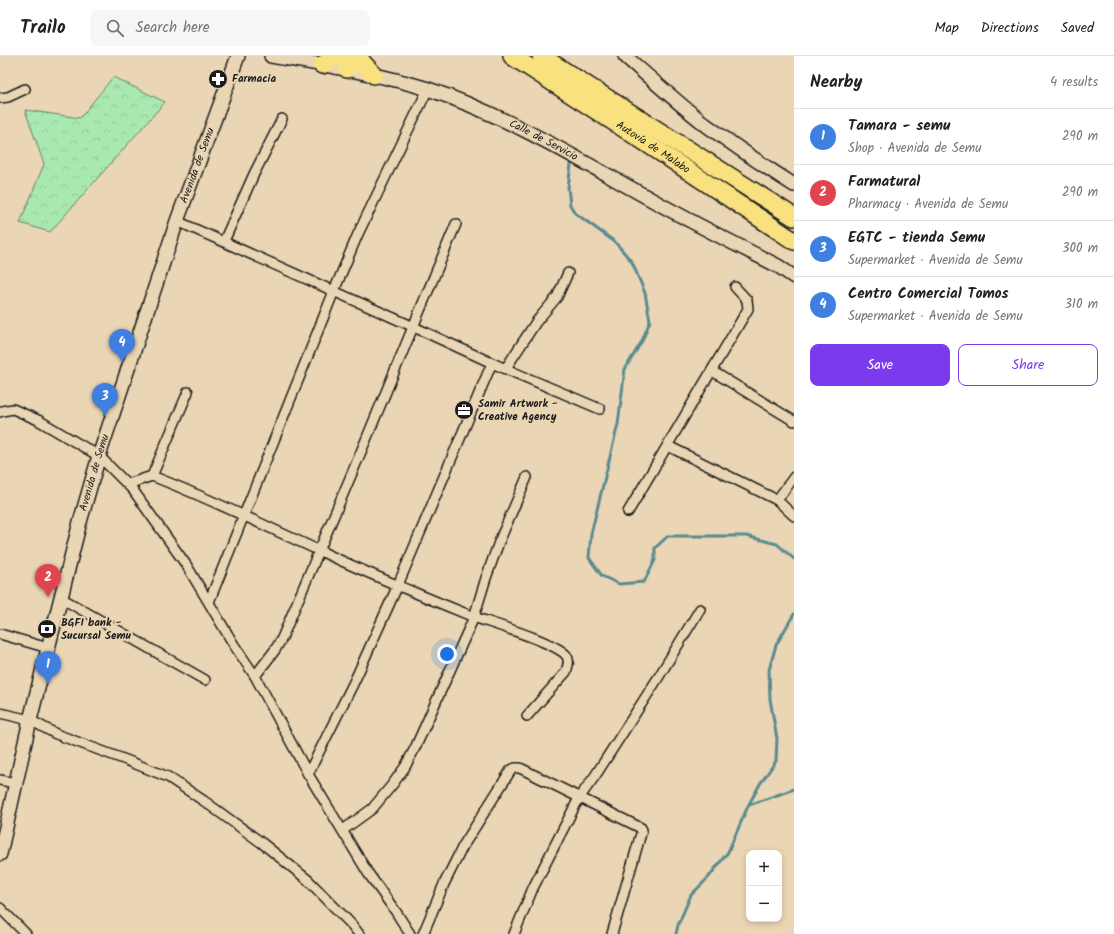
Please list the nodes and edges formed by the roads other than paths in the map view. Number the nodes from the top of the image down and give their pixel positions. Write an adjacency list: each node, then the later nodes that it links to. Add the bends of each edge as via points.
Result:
1 (238, 56): 16 (main road, Avenida de Semu)
2 (272, 56): 7 (main road, Calle de Servicio)
3 (358, 56): 9 (highway)
4 (512, 56): 18 (highway, Autovía de Malabo)
5 (541, 56): 15 (highway, Autovía de Malabo)
6 (624, 56): 14 (main road, via 705,124)
7 (329, 60): 8 (main road, Calle de Servicio)
8 (350, 63): 9 (main road, Calle de Servicio)
9 (374, 75): 11 (main road, Calle de Servicio)
10 (25, 89): 12 (street)
11 (428, 90): 21 (main road, Calle de Servicio, via 469,105 538,137); 23 (street, via 358,234)
12 (0, 98)
13 (282, 119): 19 (street)
14 (794, 185)
15 (794, 216)
16 (177, 221): 19 (street); 33 (main road, Avenida de Semu)
17 (456, 224): 24 (street)
18 (794, 240)
19 (224, 241): 23 (street)
20 (568, 273): 26 (street, via 557,297 536,322)
21 (794, 277)
22 (734, 287): 27 (street, via 747,300 748,309)
23 (334, 291): 24 (street); 40 (street)
24 (414, 327): 25 (street); 42 (street)
25 (492, 363): 26 (street); 43 (street)
26 (506, 368): 29 (street)
27 (712, 371): 31 (street); 32 (street)
28 (188, 392): 34 (street)
29 (600, 409)
30 (0, 412): 33 (street, via 13,409 38,420)
31 (794, 421)
32 (668, 446): 38 (street); 39 (street)
33 (99, 456): 37 (street); 44 (main road, Avenida de Semu)
34 (152, 476): 37 (street); 40 (street)
35 (527, 476): 47 (street, via 496,549)
36 (794, 477): 38 (street)
37 (128, 484): 45 (street, via 187,566)
38 (777, 500): 41 (street)
39 (628, 512)
40 (243, 516): 42 (street); 45 (street)
41 (794, 516)
42 (319, 551): 43 (street); 50 (street, via 276,650)
43 (398, 585): 47 (street); 55 (street)
44 (60, 598): 49 (main road, Avenida de Semu); 51 (street)
45 (209, 602): 50 (street)
46 (700, 609): 58 (street)
47 (474, 617): 53 (street, via 552,646 567,655 569,664 566,672); 59 (street, via 405,768 372,810)
48 (0, 634): 49 (street)
49 (48, 648): 54 (main road, Avenida de Semu)
50 (255, 676): 55 (street)
51 (205, 680)
52 (0, 713): 54 (street)
53 (527, 716)
54 (30, 720): 57 (main road, Avenida de Semu); 63 (street, via 56,734 168,777 308,880)
55 (308, 774): 59 (street)
56 (0, 780): 57 (street)
57 (15, 783): 60 (main road, Avenida de Semu)
58 (579, 798): 65 (street, via 520,768 511,770 463,846); 66 (street, via 533,888); 67 (street, via 642,830)
59 (343, 830): 64 (street, via 368,873)
60 (0, 854)
61 (0, 908): 62 (street)
62 (26, 934)
63 (359, 934)
64 (410, 934)
65 (423, 934)
66 (514, 934)
67 (612, 934)

